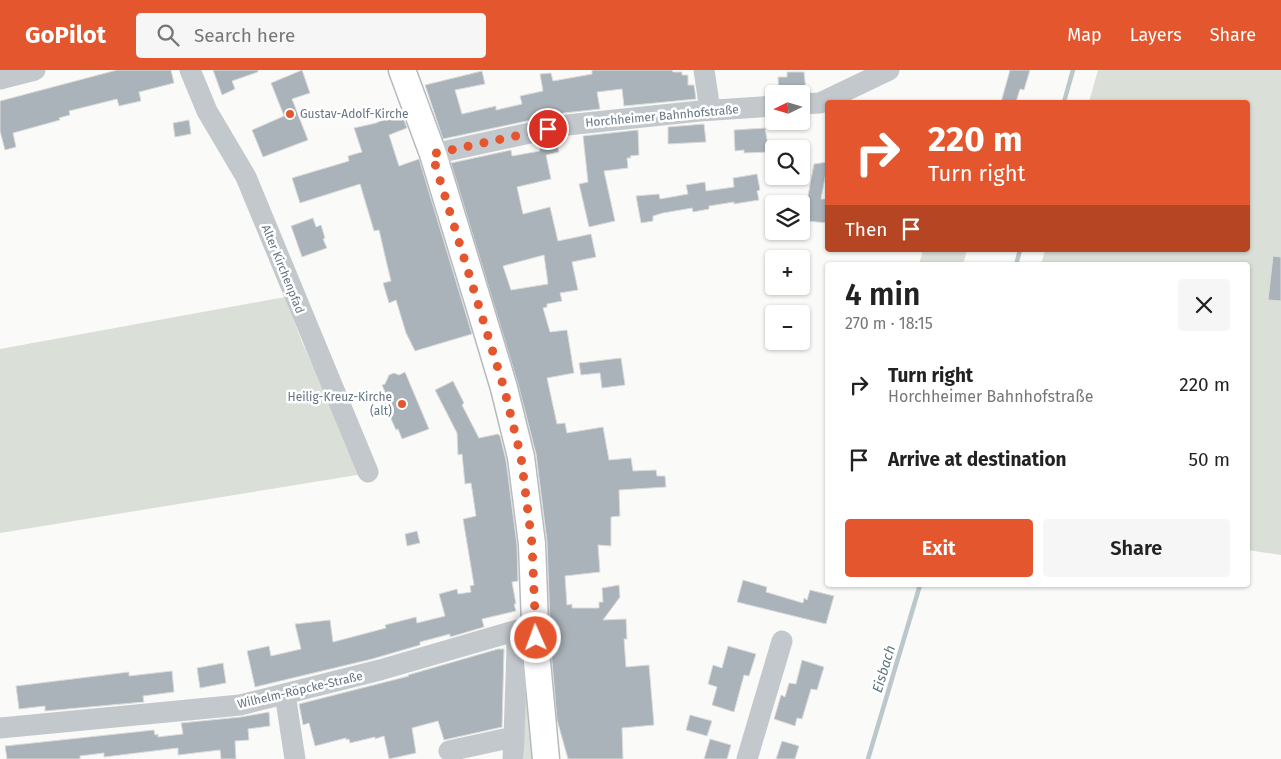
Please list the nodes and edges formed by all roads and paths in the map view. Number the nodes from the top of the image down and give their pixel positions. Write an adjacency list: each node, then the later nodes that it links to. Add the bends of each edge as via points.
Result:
1 (35, 70): 6 (street)
2 (190, 70): 13 (street, Alter Kirchenpfad, via 206,111 246,177)
3 (402, 70): 12 (main road)
4 (704, 70): 11 (street)
5 (889, 70): 7 (street)
6 (0, 79)
7 (826, 100)
8 (825, 101): 9 (street)
9 (810, 104)
10 (765, 107): 11 (street, Horchheimer Bahnhofstraße)
11 (710, 110): 12 (street, Horchheimer Bahnhofstraße, via 567,125)
12 (432, 154): 14 (main road, via 515,432 532,544)
13 (368, 472)
14 (526, 628): 16 (street, Wilhelm-Röpcke-Straße); 18 (street, via 516,684); 22 (main road)
15 (782, 641): 23 (street)
16 (285, 694): 17 (street, Wilhelm-Röpcke-Straße, via 240,705); 20 (street)
17 (0, 728)
18 (514, 737): 19 (street); 21 (street)
19 (449, 751)
20 (295, 759)
21 (513, 759)
22 (546, 759)
23 (747, 759)

